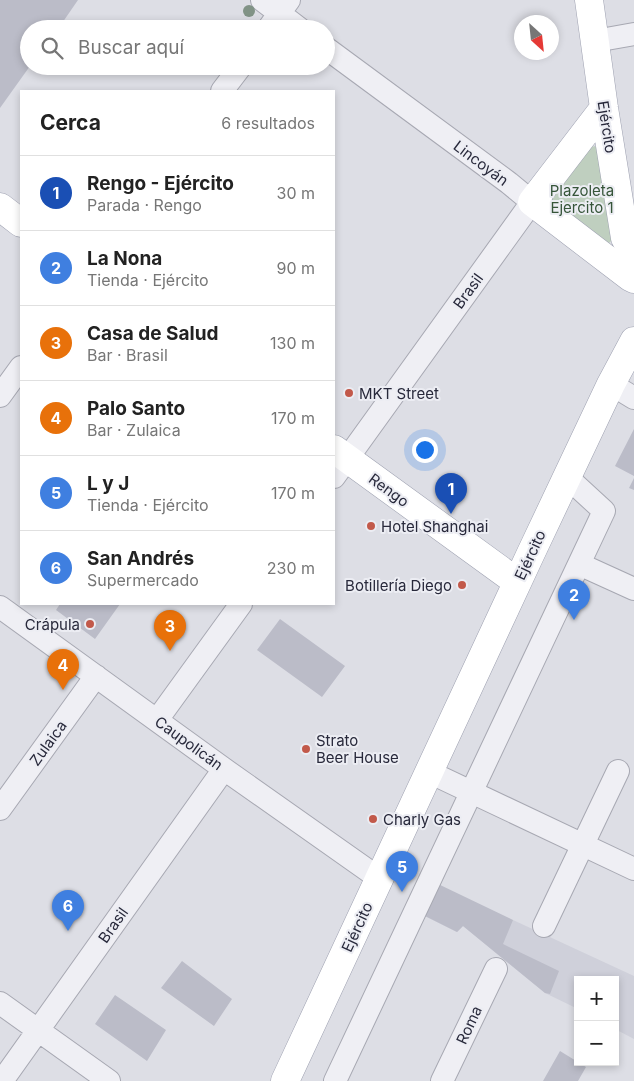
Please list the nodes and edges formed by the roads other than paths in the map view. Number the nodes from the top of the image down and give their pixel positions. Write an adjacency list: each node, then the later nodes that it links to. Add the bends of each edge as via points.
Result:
1 (262, 0): 3 (street)
2 (589, 0): 5 (main road, Ejército)
3 (279, 14)
4 (634, 34): 5 (street)
5 (595, 42): 9 (main road, Ejército)
6 (335, 55): 10 (street, Lincoyán)
7 (234, 75): 8 (street)
8 (223, 90)
9 (604, 108): 10 (main road, Brasil); 13 (main road, Ejército, via 625,238)
10 (532, 202): 14 (main road, Lincoyán); 20 (street, Brasil)
11 (0, 208): 12 (main road)
12 (20, 222)
13 (634, 250)
14 (634, 279)
15 (634, 341): 17 (main road, Ejército)
16 (20, 368): 18 (street)
17 (611, 384): 19 (street); 21 (main road, Ejército)
18 (0, 396)
19 (634, 398)
20 (338, 462): 23 (main road, Rengo)
21 (567, 477): 22 (street, via 604,511); 23 (main road, Ejército)
22 (579, 564): 24 (street); 32 (street)
23 (517, 582): 31 (main road, Ejército)
24 (634, 589)
25 (240, 605): 28 (street)
26 (0, 607): 27 (street, Caupolicán)
27 (96, 676): 28 (street, Caupolicán); 33 (street, Zulaica)
28 (157, 720): 29 (street, Caupolicán)
29 (224, 769): 36 (street, Caupolicán); 40 (street, Brasil)
30 (618, 771): 34 (street)
31 (429, 772): 32 (street); 36 (main road, Ejército)
32 (471, 792): 34 (street); 44 (street)
33 (0, 809)
34 (583, 845): 35 (street); 37 (street)
35 (634, 869)
36 (380, 879): 43 (main road, Ejército)
37 (544, 926)
38 (496, 969): 45 (street, Roma)
39 (0, 1003): 40 (street)
40 (38, 1030): 41 (street, Brasil); 42 (street)
41 (2, 1081)
42 (109, 1081)
43 (285, 1081)
44 (335, 1081)
45 (442, 1081)

